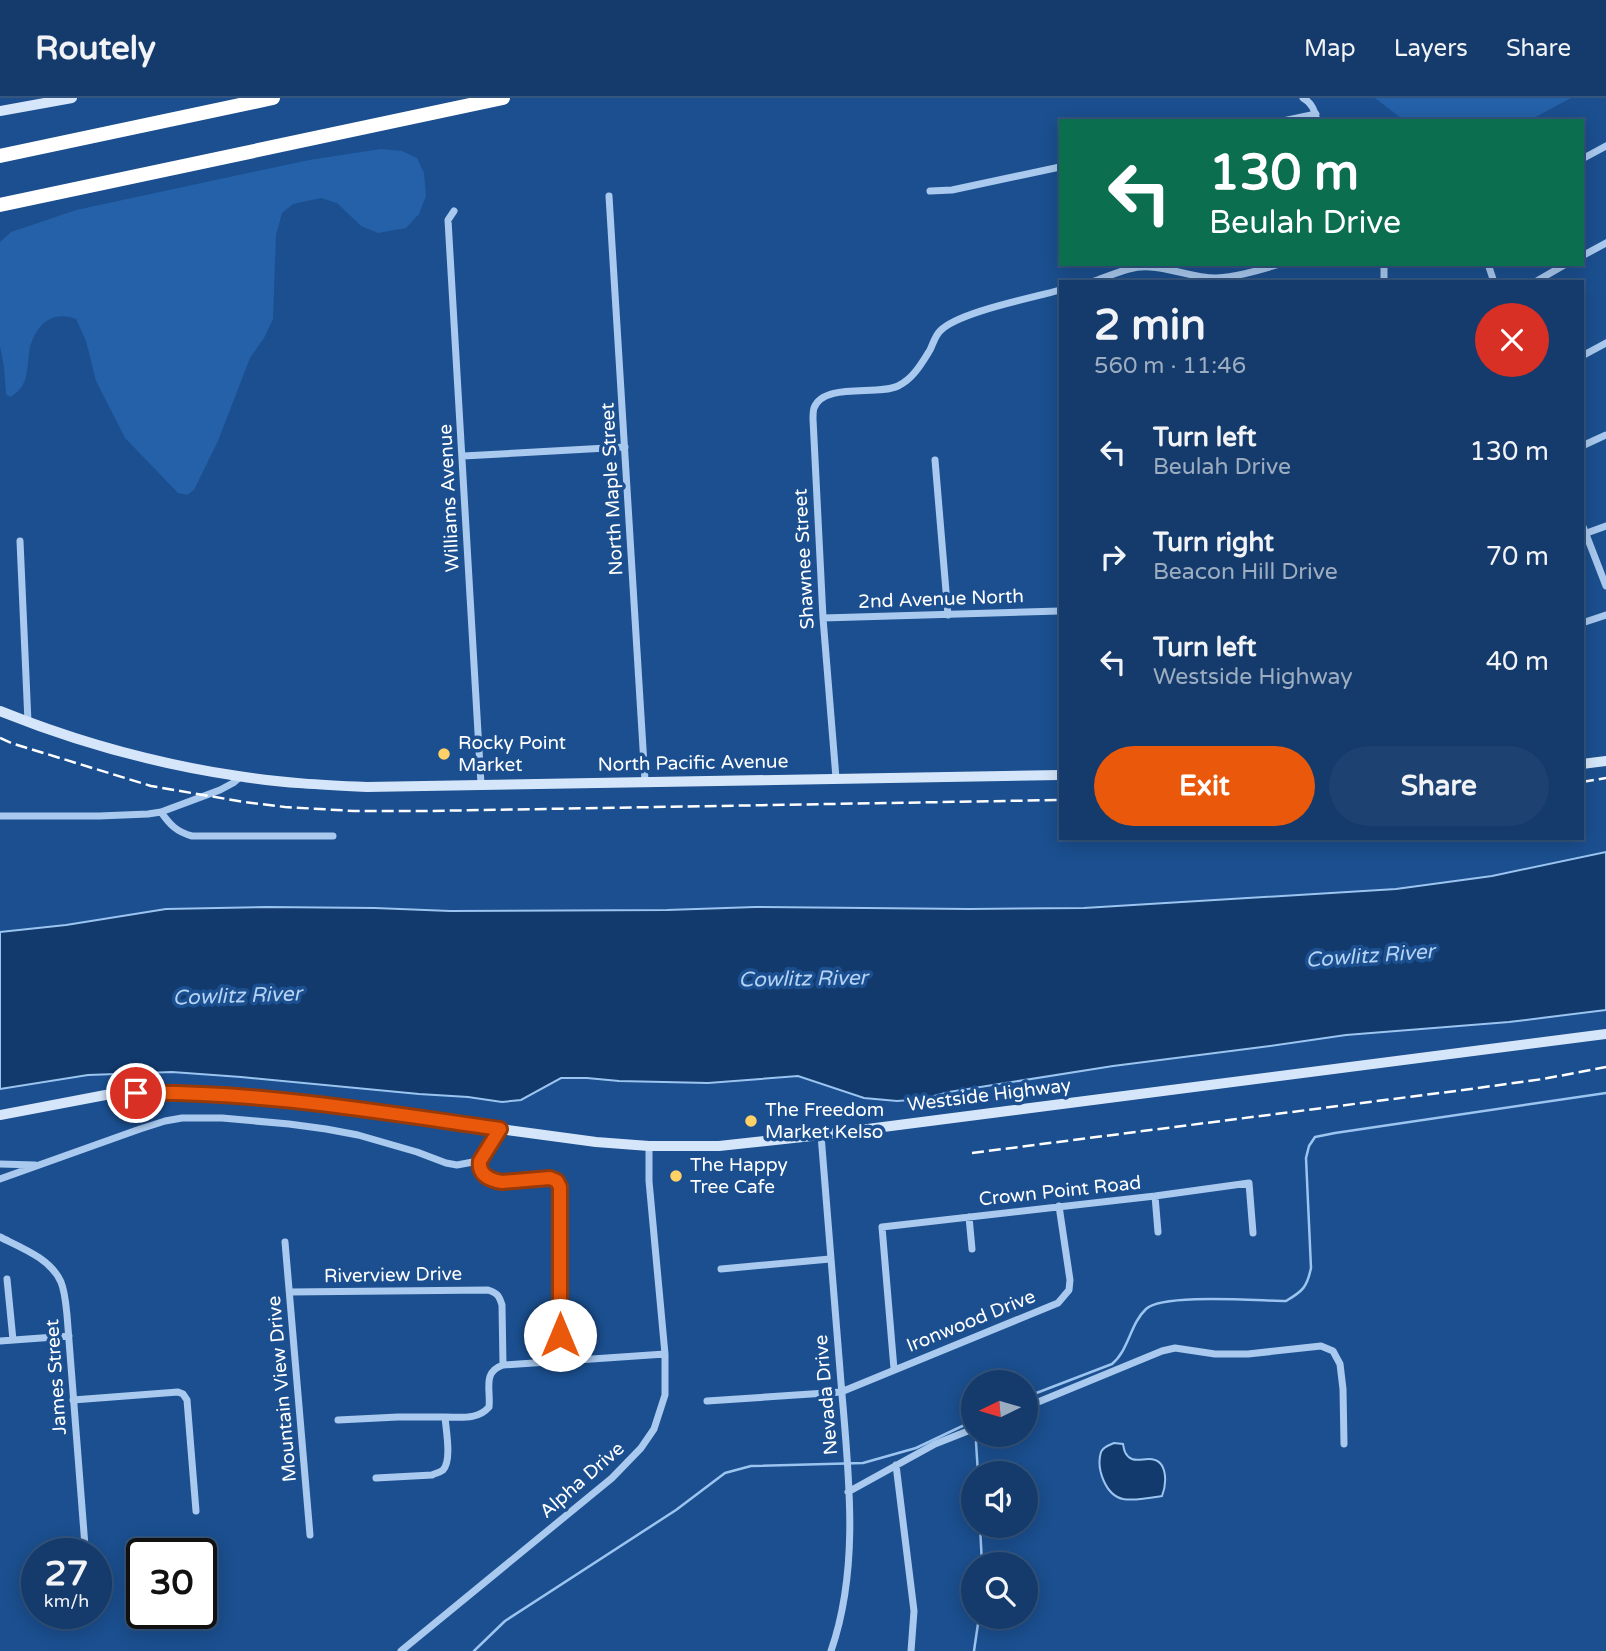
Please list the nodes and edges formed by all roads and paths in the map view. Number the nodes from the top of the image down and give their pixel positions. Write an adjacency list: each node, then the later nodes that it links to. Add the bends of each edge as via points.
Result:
1 (72, 98): 5 (main road)
2 (273, 98): 8 (highway)
3 (503, 98): 13 (highway)
4 (1303, 98): 6 (street)
5 (0, 111)
6 (1316, 117)
7 (1606, 146): 9 (street)
8 (0, 156)
9 (1584, 158)
10 (1059, 167): 11 (street)
11 (930, 191)
12 (609, 195): 28 (street, North Maple Street)
13 (0, 205)
14 (454, 212): 29 (street, Williams Avenue, via 448,220)
15 (1606, 243): 16 (street)
16 (1584, 255)
17 (1148, 266): 21 (street)
18 (1148, 266): 19 (street, via 1218,278)
19 (1273, 266)
20 (1563, 266): 22 (street)
21 (1098, 280)
22 (1538, 280)
23 (1059, 290): 38 (street, Shawnee Street, via 947,324 918,368 897,386 828,394 814,408)
24 (1606, 343): 25 (street)
25 (1584, 354)
26 (1606, 435): 27 (street)
27 (1584, 445)
28 (625, 447): 29 (street); 47 (street, North Maple Street)
29 (463, 456): 48 (street, Williams Avenue)
30 (935, 460): 36 (street)
31 (1606, 526): 32 (street)
32 (1584, 534): 34 (street)
33 (20, 541): 41 (street)
34 (1606, 586)
35 (1059, 611): 36 (street, 2nd Avenue North)
36 (948, 615): 38 (street, 2nd Avenue North)
37 (1606, 615): 39 (street)
38 (823, 618): 46 (street, Shawnee Street)
39 (1584, 622)
40 (0, 711): 41 (main road, North Pacific Avenue)
41 (28, 722): 45 (main road, North Pacific Avenue, via 127,754)
42 (1606, 761): 43 (main road)
43 (1584, 764)
44 (1059, 775): 46 (main road, North Pacific Avenue)
45 (240, 777): 48 (main road, North Pacific Avenue, via 367,787); 49 (street, via 220,790)
46 (836, 778): 47 (main road, North Pacific Avenue)
47 (645, 781): 48 (main road, North Pacific Avenue)
48 (481, 784)
49 (161, 812): 50 (street); 51 (street, via 180,833 192,836)
50 (0, 816)
51 (333, 836)
52 (1606, 1034): 55 (main road, Westside Highway)
53 (0, 1115): 54 (main road, Westside Highway, via 116,1093 202,1094 285,1100)
54 (500, 1129): 56 (main road, Westside Highway); 57 (street)
55 (821, 1135): 56 (main road, Westside Highway, via 719,1146); 69 (street, Nevada Drive)
56 (649, 1146): 76 (street, Alpha Drive)
57 (483, 1156): 59 (street, via 452,1164 326,1129 191,1118 165,1121); 77 (street, via 480,1170 495,1181 550,1178 560,1187)
58 (0, 1164): 59 (street)
59 (39, 1165): 60 (street)
60 (0, 1178)
61 (1155, 1196): 62 (street, Crown Point Road); 64 (street, Crown Point Road); 65 (street, Crown Point Road, via 1249,1183)
62 (1059, 1206): 63 (street, Crown Point Road); 79 (street, Ironwood Drive, via 1070,1280 1069,1290 1058,1303)
63 (969, 1217): 68 (street, Crown Point Road); 79 (street, Crown Point Road, via 882,1227)
64 (1158, 1232)
65 (1252, 1233)
66 (0, 1237): 73 (street, James Street, via 51,1267 61,1282)
67 (285, 1241): 72 (street, Mountain View Drive)
68 (972, 1249)
69 (830, 1259): 70 (street); 80 (street, Nevada Drive)
70 (721, 1269)
71 (7, 1279): 74 (street)
72 (290, 1292): 78 (street, Riverview Drive, via 496,1292 502,1304); 92 (street, Mountain View Drive)
73 (69, 1336): 74 (street); 81 (street, James Street)
74 (13, 1340): 75 (street)
75 (0, 1341)
76 (665, 1354): 77 (street); 94 (street, Alpha Drive, via 665,1395 654,1429 641,1448 612,1478)
77 (560, 1360): 78 (street)
78 (503, 1365): 84 (street, via 490,1374 489,1407 484,1413)
79 (894, 1370): 80 (street, Ironwood Drive)
80 (842, 1392): 82 (street, Ironwood Drive); 90 (street, Nevada Drive)
81 (73, 1400): 91 (street, via 183,1394); 93 (street, James Street)
82 (707, 1401)
83 (1038, 1402): 87 (street, via 1175,1348 1248,1354 1321,1346 1333,1351 1340,1364)
84 (445, 1417): 85 (street); 89 (street, via 445,1468 432,1475)
85 (338, 1420)
86 (961, 1434): 88 (street)
87 (1344, 1444)
88 (896, 1465): 90 (street); 96 (street, via 914,1611)
89 (376, 1479)
90 (848, 1492): 95 (street, Nevada Drive, via 846,1584)
91 (196, 1511)
92 (310, 1535)
93 (84, 1538)
94 (401, 1651)
95 (831, 1651)
96 (911, 1651)

